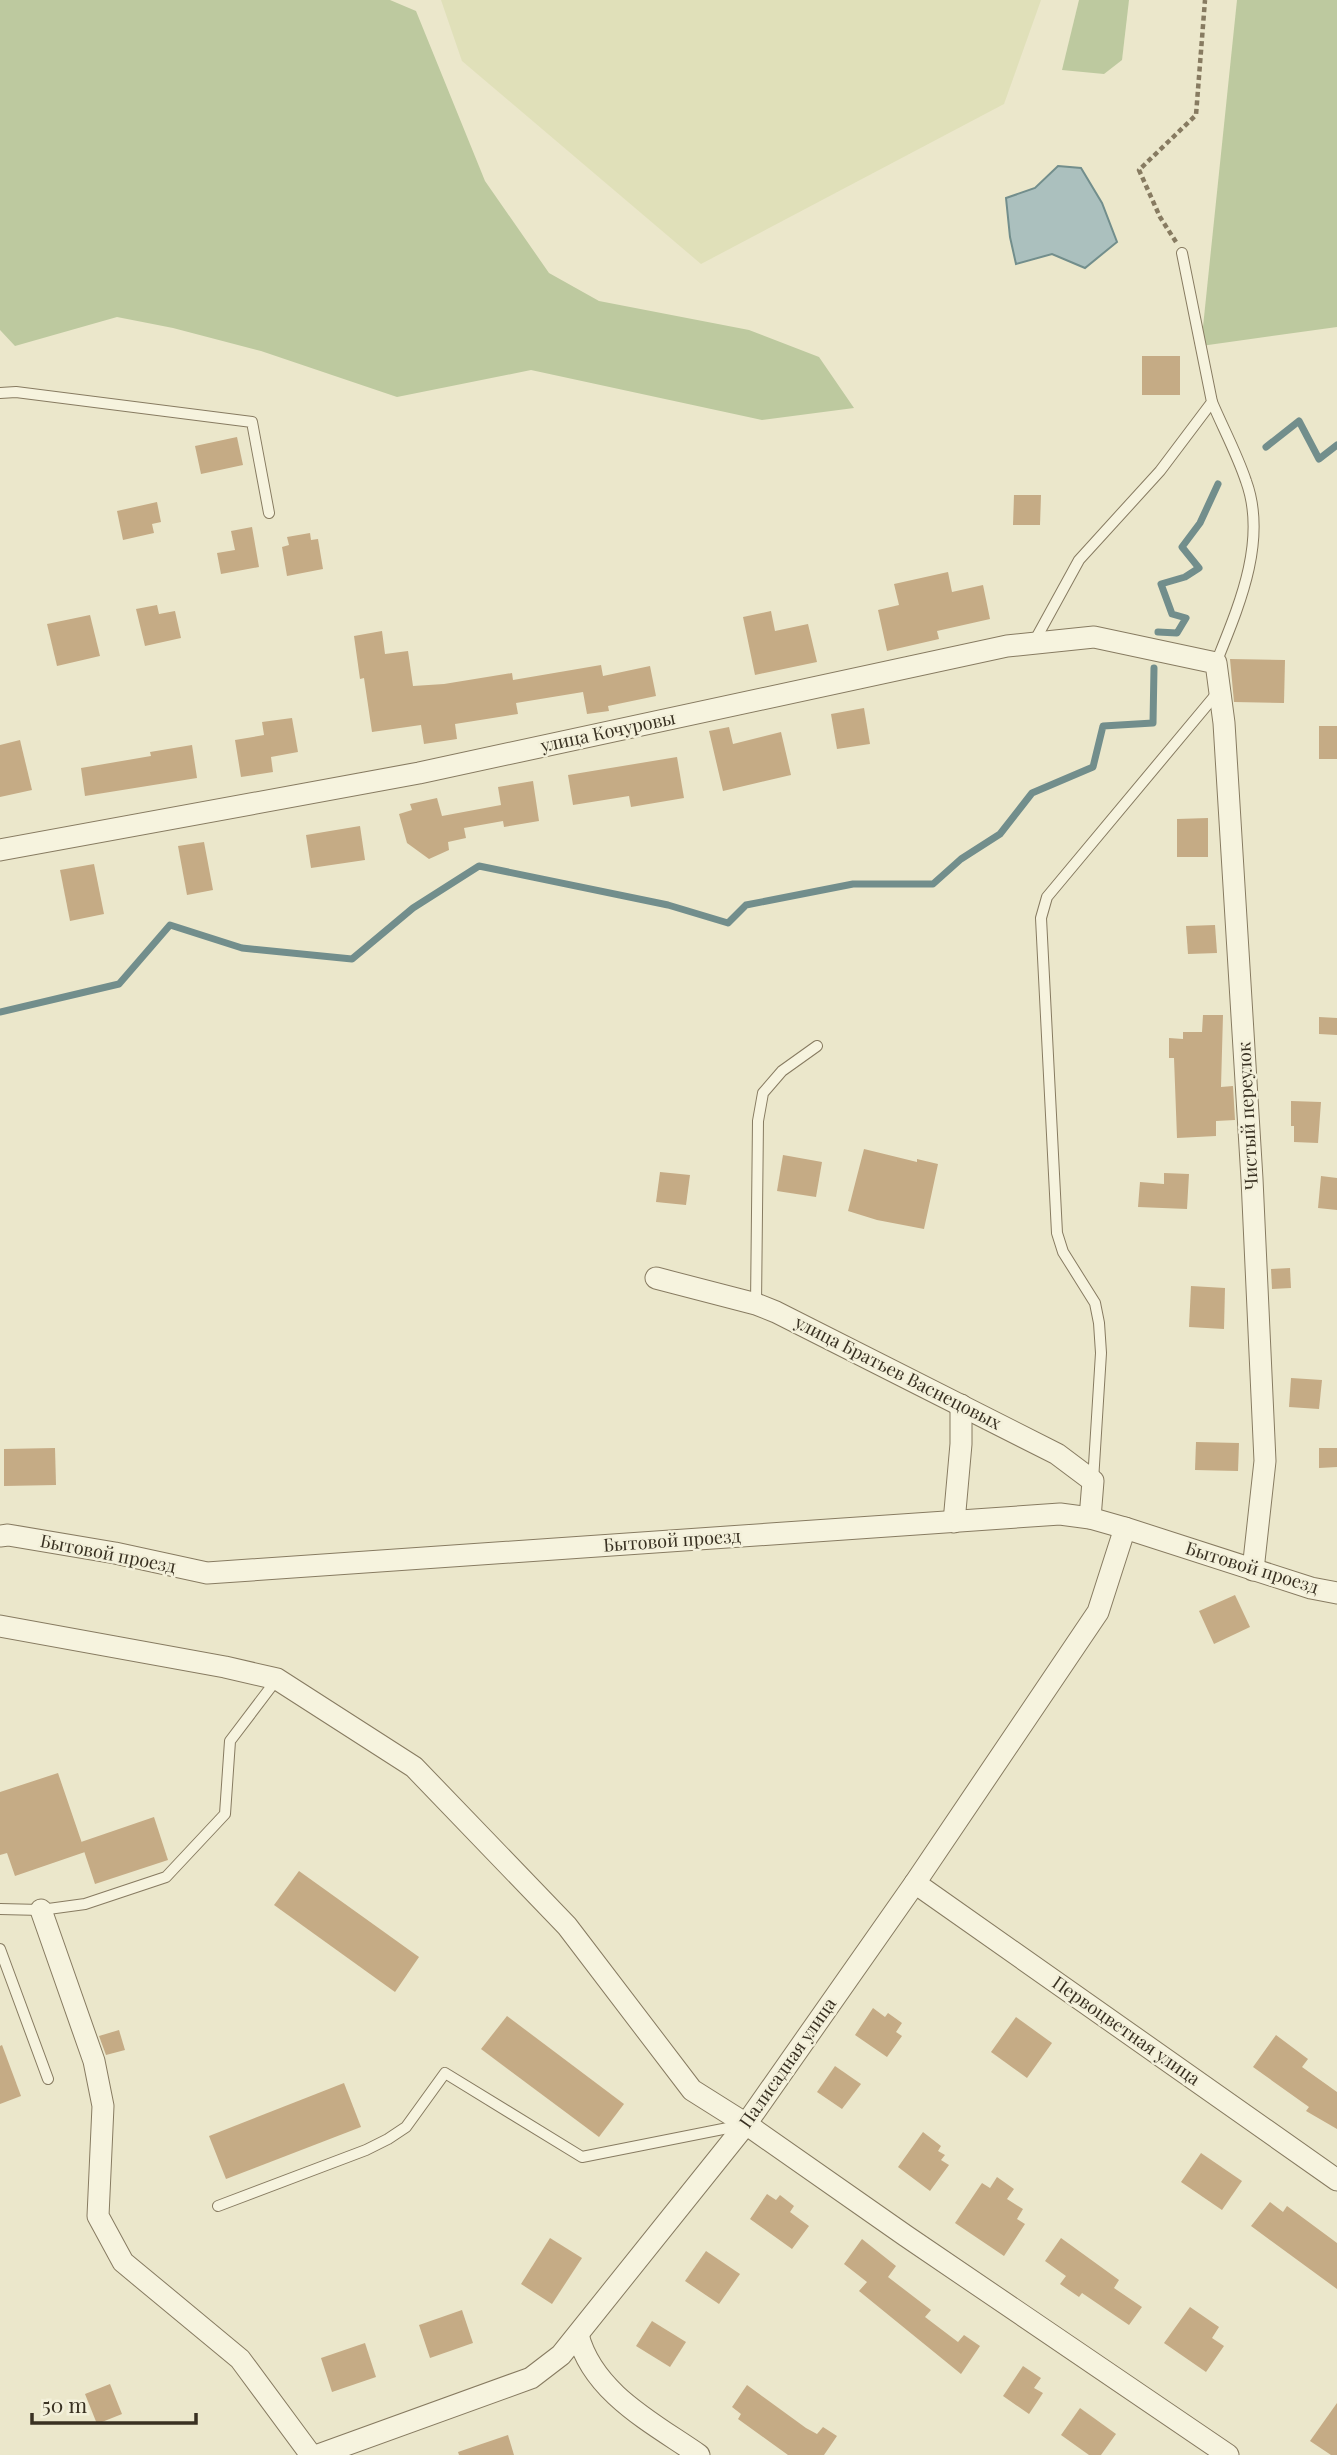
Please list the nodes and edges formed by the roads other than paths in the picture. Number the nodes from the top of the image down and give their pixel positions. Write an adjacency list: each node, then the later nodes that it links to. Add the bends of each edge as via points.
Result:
1 (1182, 253): 3 (lane)
2 (0, 393): 4 (lane, via 252,422)
3 (1212, 402): 5 (lane, via 1160,471 1079,560); 6 (lane, via 1247,483 1254,519 1250,563)
4 (270, 513)
5 (1033, 643): 6 (street, улица Кочуровы, via 1094,636); 8 (street, улица Кочуровы, via 419,772)
6 (1216, 663): 7 (street, Чистый переулок)
7 (1218, 691): 13 (lane, via 1048,897 1041,918 1057,1233 1063,1252 1095,1303 1099,1323); 18 (street, Чистый переулок, via 1224,723 1252,1179 1265,1461)
8 (0, 850)
9 (817, 1046): 11 (lane, via 782,1071 763,1093 758,1121)
10 (656, 1278): 11 (street, улица Братьев Васнецовых)
11 (756, 1304): 12 (street, улица Братьев Васнецовых)
12 (961, 1405): 13 (street, улица Братьев Васнецовых, via 1058,1454); 15 (street)
13 (1093, 1481): 14 (street)
14 (1090, 1518): 15 (street, Бытовой проезд, via 1060,1514); 16 (street, Бытовой проезд)
15 (954, 1522): 17 (street, Бытовой проезд, via 207,1573 115,1553)
16 (1125, 1528): 18 (street, Бытовой проезд); 22 (street, Палисадная улица, via 1098,1612)
17 (0, 1536)
18 (1253, 1570): 19 (street, Бытовой проезд)
19 (1337, 1593)
20 (0, 1626): 21 (street)
21 (277, 1679): 24 (lane, via 230,1741 225,1814 166,1877 85,1904); 27 (street, via 414,1768 567,1926 692,2090)
22 (915, 1883): 27 (street, Палисадная улица); 28 (street, Первоцветная улица)
23 (0, 1909): 24 (lane)
24 (41, 1910): 31 (street, via 94,2062 103,2106 98,2216 123,2262 240,2360)
25 (0, 1949): 26 (lane)
26 (48, 2079)
27 (746, 2124): 29 (lane, via 582,2157 445,2073 406,2127 388,2139); 30 (street, Палисадная улица); 34 (street)
28 (1337, 2180)
29 (218, 2206)
30 (578, 2335): 32 (street, Палисадная улица, via 531,2378); 33 (street, via 594,2372 622,2402)
31 (311, 2455)
32 (317, 2455)
33 (699, 2455)
34 (1228, 2455)

